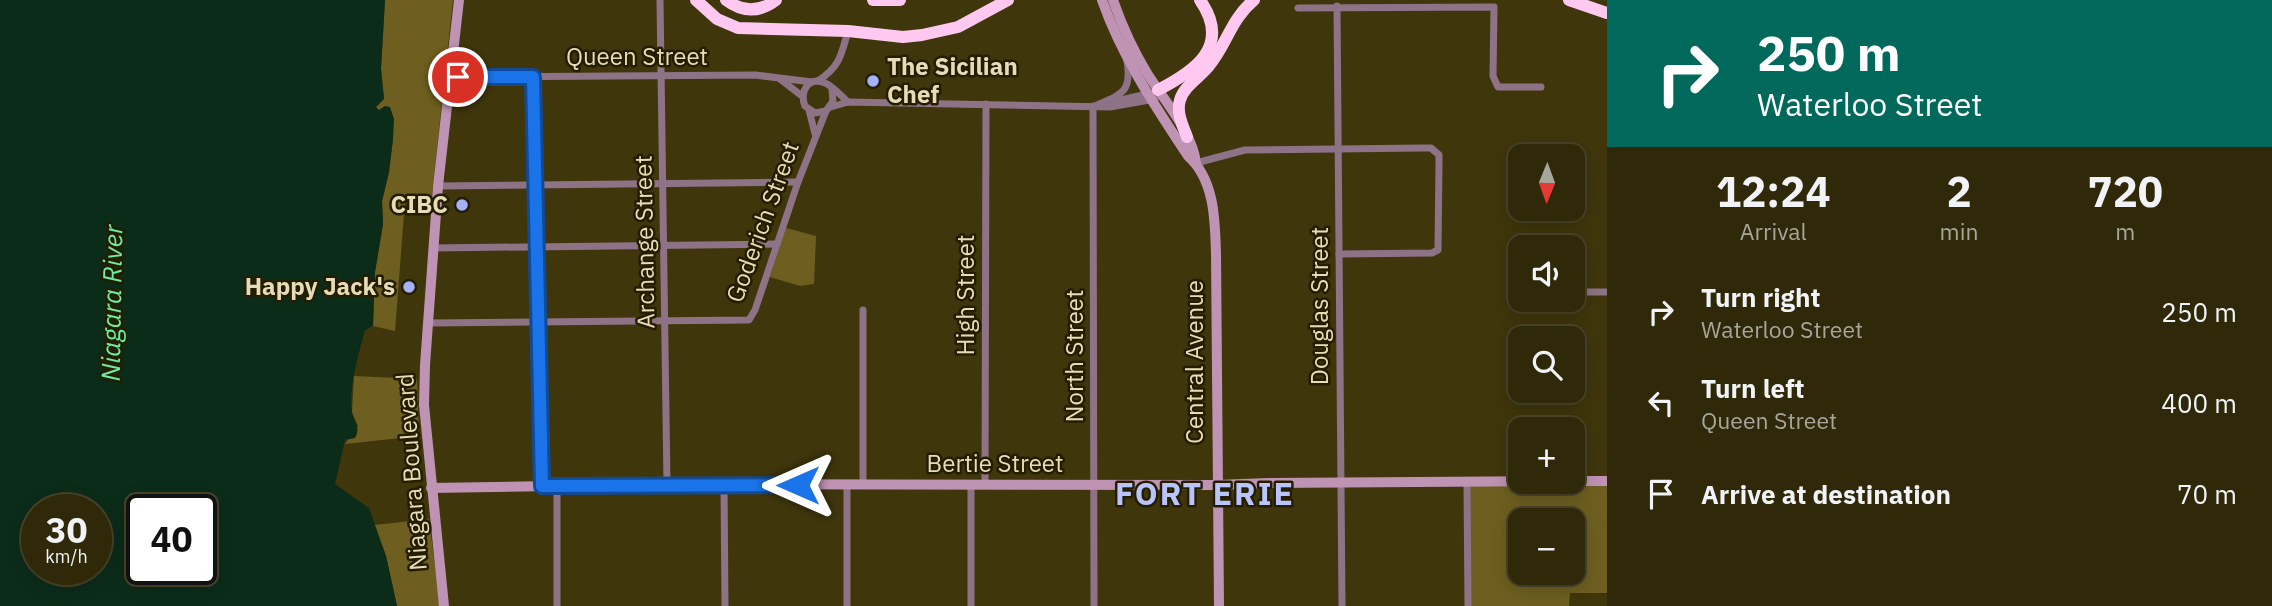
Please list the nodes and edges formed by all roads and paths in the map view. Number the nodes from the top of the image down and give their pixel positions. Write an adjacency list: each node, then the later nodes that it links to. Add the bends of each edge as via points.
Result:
1 (459, 0): 22 (main road, Niagara Boulevard)
2 (660, 0): 20 (street, Archange Street)
3 (696, 0): 17 (highway, via 717,19 738,29)
4 (726, 0): 5 (highway, via 751,10)
5 (776, 0)
6 (873, 0): 7 (highway)
7 (900, 0)
8 (1008, 0): 17 (highway, via 964,24 933,33 902,37)
9 (1102, 0): 18 (main road, Central Avenue)
10 (1113, 0): 28 (main road, Central Avenue)
11 (1200, 0): 28 (highway, via 1210,23 1207,52 1188,74)
12 (1254, 0): 21 (highway)
13 (1569, 0): 16 (highway)
14 (1337, 6): 15 (street); 26 (street, via 1494,7 1493,76 1498,87); 37 (street, Douglas Street)
15 (1298, 8)
16 (1607, 13)
17 (848, 31): 19 (street)
18 (1126, 56): 28 (main road, Central Avenue); 32 (street, via 1129,78 1125,90)
19 (832, 71): 25 (street); 27 (street)
20 (662, 76): 23 (street, Queen Street); 24 (street, Queen Street); 40 (street, Archange Street)
21 (1200, 76): 28 (highway); 36 (highway, via 1179,102)
22 (452, 77): 23 (street, Queen Street); 42 (main road, Niagara Boulevard)
23 (533, 77): 41 (street)
24 (780, 78): 25 (street, Queen Street); 29 (street)
25 (815, 82): 27 (street); 29 (street)
26 (1541, 87)
27 (831, 89): 30 (street); 33 (street, via 834,96)
28 (1155, 95): 32 (street); 36 (main road, Central Avenue); 38 (main road, Central Avenue)
29 (802, 96): 34 (street)
30 (848, 102): 31 (street); 33 (street)
31 (986, 104): 32 (street); 66 (street, High Street)
32 (1093, 106): 61 (street, North Street)
33 (828, 109): 34 (street); 35 (street, Goderich Street)
34 (809, 110): 35 (street, Goderich Street)
35 (815, 134): 39 (street, Goderich Street)
36 (1187, 137): 38 (main road, Central Avenue)
37 (1338, 148): 38 (street, via 1245,150); 47 (street, Douglas Street); 47 (street, via 1431,148 1439,155 1438,250)
38 (1196, 163): 67 (main road, Central Avenue, via 1214,215)
39 (797, 182): 40 (street); 44 (street, Goderich Street)
40 (664, 183): 41 (street); 43 (street, Archange Street)
41 (535, 185): 42 (street); 45 (street)
42 (438, 186): 46 (main road, Niagara Boulevard)
43 (664, 244): 44 (street); 45 (street); 51 (street, Archange Street)
44 (777, 244): 51 (street, Goderich Street, via 755,310 747,320)
45 (536, 246): 46 (street); 53 (street)
46 (433, 248): 52 (main road, Niagara Boulevard)
47 (1339, 254): 56 (street, Douglas Street)
48 (1585, 292): 49 (street)
49 (1607, 292)
50 (863, 310): 64 (street)
51 (665, 321): 53 (street); 59 (street, Archange Street)
52 (428, 323): 53 (street); 69 (main road, Niagara Boulevard, via 424,405)
53 (537, 323): 68 (street)
54 (1585, 481): 55 (main road)
55 (1607, 481)
56 (1339, 482): 57 (main road, Bertie Street); 67 (main road, Bertie Street); 77 (street, Douglas Street)
57 (1467, 482): 58 (main road, Bertie Street); 78 (street)
58 (1508, 482)
59 (667, 484): 60 (main road, Bertie Street); 62 (main road, Bertie Street)
60 (724, 484): 63 (main road, Bertie Street); 72 (street)
61 (1094, 484): 66 (main road, Bertie Street); 67 (main road, Bertie Street); 75 (street, North Street)
62 (557, 485): 68 (main road, Bertie Street); 71 (street)
63 (847, 485): 64 (main road, Bertie Street); 73 (street)
64 (863, 485): 65 (main road, Bertie Street)
65 (971, 485): 66 (main road, Bertie Street); 74 (street)
66 (985, 485)
67 (1217, 485): 76 (main road, Central Avenue)
68 (542, 486): 69 (main road, Bertie Street)
69 (431, 488): 70 (main road, Niagara Boulevard)
70 (443, 606)
71 (557, 606)
72 (725, 606)
73 (847, 606)
74 (971, 606)
75 (1094, 606)
76 (1219, 606)
77 (1342, 606)
78 (1468, 606)

